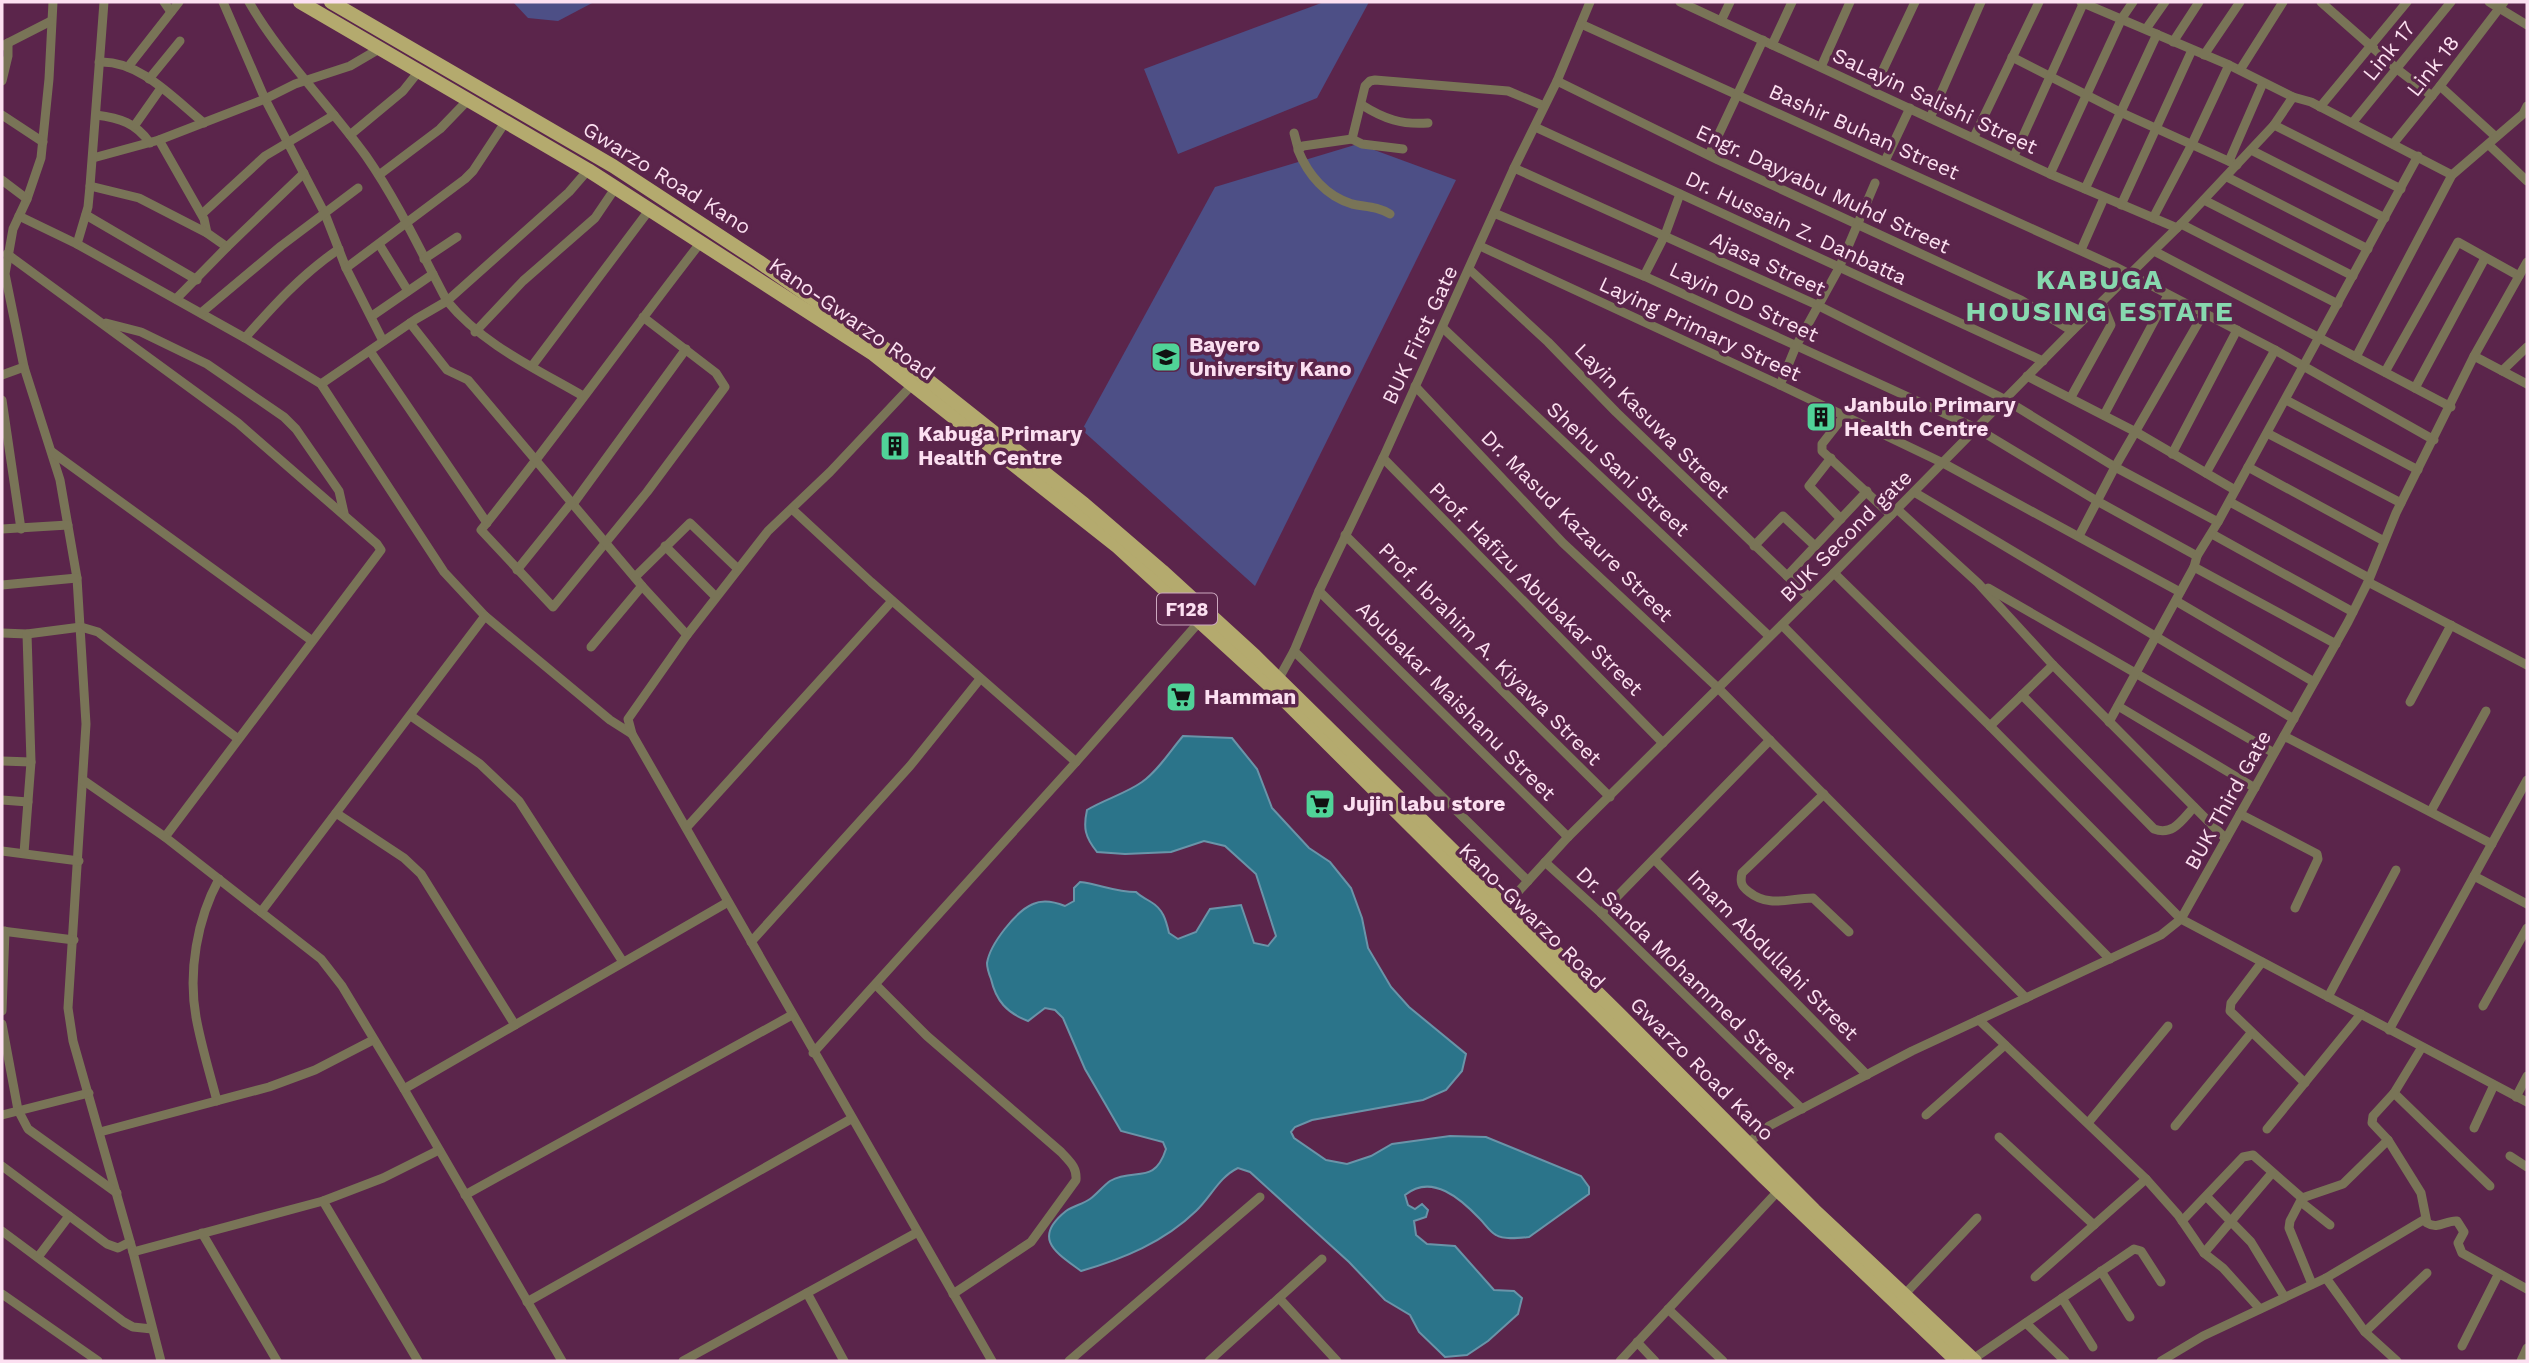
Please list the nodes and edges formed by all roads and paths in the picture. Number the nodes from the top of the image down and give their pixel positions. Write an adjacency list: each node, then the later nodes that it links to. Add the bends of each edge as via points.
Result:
1 (53, 2): 30 (street)
2 (104, 2): 45 (street)
3 (164, 2): 28 (street)
4 (179, 2): 28 (street)
5 (223, 2): 65 (street)
6 (249, 2): 55 (street)
7 (300, 2): 41 (main road, Kano-Gwarzo Road / F128)
8 (331, 2): 257 (main road, Gwarzo Road Kano / F128, via 613,166 803,291 990,428)
9 (1590, 2): 32 (street, BUK First Gate)
10 (1680, 2): 31 (street, SaLayin Salishi Street)
11 (1730, 2): 31 (street)
12 (1792, 2): 37 (street)
13 (1850, 2): 48 (street)
14 (1915, 2): 60 (street)
15 (1981, 2): 76 (street)
16 (2039, 2): 44 (street)
17 (2083, 2): 29 (street); 52 (street)
18 (2133, 2): 29 (street)
19 (2165, 2): 34 (street)
20 (2199, 2): 38 (street)
21 (2239, 2): 43 (street)
22 (2283, 2): 50 (street)
23 (2321, 2): 40 (street)
24 (2407, 2): 40 (street)
25 (2451, 2): 49 (street, Link 17)
26 (2489, 2): 27 (street)
27 (2502, 5): 33 (street); 58 (street, Link 18)
28 (171, 12): 47 (street)
29 (2122, 18): 34 (street); 62 (street)
30 (51, 21): 39 (street); 90 (street)
31 (1721, 21): 37 (street, SaLayin Salishi Street)
32 (1581, 24): 56 (street, BUK First Gate); 61 (street, Bashir Buhan Street)
33 (2527, 25)
34 (2146, 29): 35 (street)
35 (2157, 34): 38 (street); 71 (street)
36 (180, 41): 53 (street)
37 (1767, 42): 48 (street, SaLayin Salishi Street); 61 (street)
38 (2173, 42): 42 (street)
39 (5, 45): 54 (street, via 8,56)
40 (2370, 45): 49 (street); 69 (street)
41 (379, 49): 51 (main road, Kano-Gwarzo Road / F128); 55 (street, via 351,66)
42 (2192, 50): 43 (street); 84 (street)
43 (2204, 55): 46 (street)
44 (2012, 57): 52 (street); 87 (street)
45 (99, 62): 47 (street); 74 (street)
46 (2229, 65): 50 (street); 93 (street)
47 (128, 66): 53 (street)
48 (1821, 67): 60 (street, SaLayin Salishi Street)
49 (2398, 69): 63 (street); 78 (street, Link 17)
50 (2239, 70): 57 (street)
51 (419, 71): 66 (main road, Kano-Gwarzo Road / F128); 86 (street, via 403,91)
52 (2050, 77): 62 (street); 100 (street)
53 (149, 79): 59 (street)
54 (2, 80)
55 (308, 80): 65 (street); 75 (street)
56 (1557, 81): 68 (street, BUK First Gate); 99 (street, Engr. Dayyabu Muhd Street)
57 (2263, 83): 64 (street); 104 (street)
58 (2440, 86): 63 (street, Link 18); 88 (street)
59 (161, 88): 79 (street); 81 (street)
60 (1873, 91): 70 (street, SaLayin Salishi Street)
61 (1736, 94): 99 (street); 103 (street, Bashir Buhan Street)
62 (2086, 95): 71 (street); 109 (street)
63 (2432, 96): 94 (street, Link 18)
64 (2293, 97): 69 (street); 82 (street, BUK Second gate)
65 (265, 99): 79 (street); 92 (street)
66 (468, 100): 77 (main road, Kano-Gwarzo Road / F128); 108 (street, via 440,129)
67 (1362, 105): 68 (street, via 1365,86 1375,79 1508,91); 80 (street, via 1394,122); 89 (street)
68 (1544, 106): 83 (street, BUK First Gate)
69 (2320, 107): 78 (street)
70 (1910, 108): 76 (street, SaLayin Salishi Street); 103 (street)
71 (2120, 112): 84 (street); 118 (street)
72 (2526, 113): 88 (street)
73 (2, 115): 90 (street)
74 (96, 115): 81 (street); 102 (street)
75 (334, 115): 86 (street); 92 (street)
76 (1930, 118): 87 (street, SaLayin Salishi Street)
77 (506, 121): 106 (main road, Kano-Gwarzo Road / F128); 134 (street, via 473,171)
78 (2353, 122): 94 (street)
79 (204, 123): 91 (street)
80 (1428, 123)
81 (135, 125): 91 (street)
82 (2274, 125): 98 (street, BUK Second gate); 119 (street)
83 (1535, 127): 105 (street, BUK First Gate); 120 (street, Dr. Hussain Z. Danbatta)
84 (2158, 128): 93 (street); 124 (street)
85 (1294, 133): 96 (street)
86 (350, 135): 108 (street)
87 (1974, 137): 100 (street, SaLayin Salishi Street)
88 (2496, 137): 95 (street)
89 (1352, 139): 96 (street); 97 (street)
90 (43, 142): 122 (street)
91 (154, 142): 102 (street); 126 (street)
92 (290, 143): 107 (street); 126 (street, via 265,156)
93 (2192, 144): 104 (street); 132 (street)
94 (2393, 144): 101 (street)
95 (2489, 145): 110 (street); 113 (street)
96 (1298, 148): 127 (street, via 1307,170 1325,189 1345,201)
97 (1403, 149)
98 (2251, 150): 104 (street, BUK Second gate); 133 (street)
99 (1709, 155): 135 (street, Engr. Dayyabu Muhd Street)
100 (2014, 156): 109 (street, SaLayin Salishi Street)
101 (2418, 156): 110 (street); 119 (street)
102 (93, 158): 115 (street)
103 (1885, 161): 148 (street, Bashir Buhan Street)
104 (2233, 163): 111 (street, BUK Second gate)
105 (1514, 168): 128 (street, BUK First Gate); 138 (street, Ajasa Street)
106 (588, 170): 116 (main road, Kano-Gwarzo Road / F128); 166 (street)
107 (304, 173): 130 (street); 145 (street)
108 (379, 174): 134 (street)
109 (2050, 174): 118 (street, SaLayin Salishi Street)
110 (2452, 175): 191 (street)
111 (2227, 177): 123 (street, BUK Second gate); 147 (street)
112 (2, 180): 122 (street)
113 (2527, 181)
114 (1875, 183): 135 (street)
115 (90, 186): 129 (street); 137 (street, via 139,198)
116 (616, 187): 125 (main road, Kano-Gwarzo Road / F128); 181 (street, via 595,218 523,281)
117 (358, 188): 130 (street)
118 (2085, 189): 121 (street, SaLayin Salishi Street)
119 (2401, 190): 133 (street)
120 (1680, 194): 138 (street); 155 (street, Dr. Hussain Z. Danbatta)
121 (2104, 198): 124 (street, SaLayin Salishi Street); 148 (street)
122 (27, 200): 131 (street)
123 (2204, 200): 136 (street, BUK Second gate); 160 (street)
124 (2121, 205): 132 (street, SaLayin Salishi Street)
125 (650, 209): 141 (main road, Kano-Gwarzo Road / F128); 193 (street)
126 (202, 214): 137 (street)
127 (1390, 214)
128 (1494, 214): 144 (street, BUK First Gate); 159 (street, Layin OD Street)
129 (86, 215): 142 (street); 162 (street)
130 (325, 215): 146 (street); 172 (street)
131 (19, 216): 140 (street); 142 (street)
132 (2153, 218): 136 (street, SaLayin Salishi Street)
133 (2385, 218): 147 (street)
134 (407, 224): 143 (street); 152 (street)
135 (1857, 224): 155 (street); 180 (street, Engr. Dayyabu Muhd Street, via 2021,300)
136 (2179, 226): 149 (street, BUK Second gate); 168 (street, SaLayin Salishi Street)
137 (207, 233): 145 (street)
138 (1665, 235): 159 (street); 169 (street, Ajasa Street)
139 (457, 237): 152 (street)
140 (6, 238): 150 (street)
141 (701, 242): 175 (street); 202 (main road, Kano-Gwarzo Road / F128, via 872,353)
142 (77, 244): 165 (street)
143 (379, 244): 154 (street); 163 (street)
144 (1480, 246): 156 (street, BUK First Gate); 203 (street, Laying Primary Street)
145 (227, 247): 162 (street)
146 (339, 249): 154 (street); 183 (street, via 288,290)
147 (2368, 249): 160 (street)
148 (2081, 250): 158 (street, Bashir Buhan Street)
149 (2154, 251): 158 (street, BUK Second gate); 182 (street)
150 (5, 258): 170 (street); 176 (street)
151 (2484, 258): 161 (street); 197 (street, via 2456,243); 205 (street)
152 (425, 259): 157 (street)
153 (2527, 262): 161 (street, BUK Third Gate)
154 (346, 268): 174 (street)
155 (1839, 268): 169 (street); 192 (street, Dr. Hussain Z. Danbatta)
156 (1470, 270): 178 (street, BUK First Gate); 250 (street, Layin Kasuwa Street)
157 (433, 274): 163 (street); 166 (street)
158 (2131, 274): 164 (street, Bashir Buhan Street); 167 (street, BUK Second gate)
159 (1644, 276): 185 (street, Layin OD Street)
160 (2353, 276): 168 (street)
161 (2519, 276): 190 (street, BUK Third Gate)
162 (197, 280): 165 (street)
163 (408, 291): 174 (street)
164 (2168, 295): 171 (street, Bashir Buhan Street); 212 (street)
165 (176, 299): 172 (street)
166 (447, 301): 177 (street); 181 (street)
167 (2102, 303): 180 (street, BUK Second gate); 207 (street, via 2111,325)
168 (2338, 303): 182 (street)
169 (1817, 305): 185 (street); 208 (street, Ajasa Street)
170 (11, 309): 173 (street); 194 (street)
171 (2205, 312): 179 (street, Bashir Buhan Street); 215 (street)
172 (201, 313): 183 (street)
173 (2, 315)
174 (372, 316): 184 (street)
175 (643, 317): 187 (street); 206 (street)
176 (100, 322): 237 (street, via 238,423); 237 (street, via 141,332 206,365 284,417 339,491)
177 (410, 323): 184 (street); 222 (street, via 447,370 468,380)
178 (1443, 328): 204 (street, BUK First Gate); 279 (street, Shehu Sani Street)
179 (2238, 330): 188 (street, Bashir Buhan Street); 219 (street)
180 (2072, 331): 192 (street, BUK Second gate)
181 (475, 332): 193 (street)
182 (2318, 336): 191 (street); 195 (street)
183 (245, 338): 200 (street)
184 (383, 341): 189 (street)
185 (1796, 346): 203 (street); 214 (street, Layin OD Street)
186 (2527, 347): 196 (street)
187 (686, 349): 233 (street); 248 (street, via 716,373 725,387)
188 (2275, 349): 195 (street, Bashir Buhan Street); 227 (street)
189 (370, 351): 200 (street); 240 (street)
190 (2474, 356): 196 (street); 211 (street, BUK Third Gate)
191 (2356, 357): 197 (street)
192 (2043, 361): 199 (street, BUK Second gate)
193 (532, 366): 206 (street)
194 (24, 367): 198 (street); 218 (street)
195 (2303, 367): 210 (street); 217 (street, Bashir Buhan Street)
196 (2502, 371): 201 (street)
197 (2385, 372): 205 (street)
198 (2, 375)
199 (2027, 376): 207 (street); 208 (street, BUK Second gate)
200 (321, 384): 271 (street, via 444,572)
201 (2527, 384)
202 (912, 385): 235 (street); 257 (main road, Kano-Gwarzo Road / F128)
203 (1780, 385): 213 (street, Laying Primary Street)
204 (1415, 386): 220 (street, BUK First Gate); 291 (street, Dr. Masud Kazaure Street, via 1563,543)
205 (2415, 388): 211 (street)
206 (583, 396): 222 (street)
207 (2071, 397): 212 (street)
208 (2004, 399): 214 (street, BUK Second gate); 224 (street, Ajasa Street)
209 (2, 400): 243 (street)
210 (2286, 400): 216 (street); 226 (street)
211 (2451, 407): 217 (street, BUK Third Gate)
212 (2104, 415): 215 (street)
213 (1843, 416): 221 (street, via 1821,448); 223 (street, Laying Primary Street)
214 (1976, 428): 223 (street, BUK Second gate); 231 (street, Layin OD Street)
215 (2136, 432): 219 (street); 224 (street)
216 (2267, 433): 225 (street); 234 (street)
217 (2434, 440): 226 (street, BUK Third Gate)
218 (52, 452): 241 (street); 281 (street)
219 (2172, 454): 227 (street)
220 (1383, 458): 245 (street, BUK First Gate); 304 (street, Prof. Hafizu Abubakar Street)
221 (1831, 458): 229 (street); 238 (street, via 1808,486)
222 (536, 461): 233 (street); 240 (street)
223 (1943, 463): 230 (street, BUK Second gate); 246 (street, Laying Primary Street)
224 (2115, 467): 231 (street); 239 (street, Ajasa Street)
225 (2248, 467): 228 (street); 247 (street)
226 (2418, 470): 234 (street, BUK Third Gate)
227 (2206, 473): 228 (street)
228 (2235, 490): 232 (street)
229 (1867, 491): 236 (street); 238 (street)
230 (1914, 492): 236 (street, BUK Second gate); 280 (street)
231 (2097, 501): 246 (street); 252 (street, Layin OD Street)
232 (2230, 502): 239 (street); 261 (street)
233 (572, 503): 248 (street); 255 (street)
234 (2401, 503): 247 (street, BUK Third Gate)
235 (792, 509): 254 (street); 269 (street)
236 (1894, 512): 256 (street, BUK Second gate); 262 (street)
237 (344, 515): 281 (street, via 381,550)
238 (1841, 519): 251 (street)
239 (2218, 522): 244 (street)
240 (487, 523): 255 (street, via 482,532)
241 (68, 525): 243 (street); 260 (street)
242 (2, 529): 243 (street)
243 (21, 529)
244 (2212, 534): 252 (street); 270 (street)
245 (1345, 535): 265 (street, BUK First Gate); 313 (street, Prof. Ibrahim A. Kiyawa Street)
246 (2080, 536): 266 (street, Laying Primary Street)
247 (2384, 541): 261 (street, BUK Third Gate)
248 (606, 542): 255 (street, via 553,607); 259 (street)
249 (665, 545): 254 (street, via 690,523); 259 (street); 267 (street)
250 (1754, 545): 251 (street, via 1783,516); 258 (street, Layin Kasuwa Street)
251 (1815, 546): 258 (street)
252 (2197, 556): 253 (street)
253 (2194, 567): 266 (street); 282 (street)
254 (738, 569): 267 (street)
255 (517, 570)
256 (1834, 573): 268 (street, BUK Second gate); 299 (street)
257 (1158, 575): 272 (main road, Kano-Gwarzo Road / F128); 289 (main road, Gwarzo Road Kano / F128)
258 (1787, 576): 268 (street, Layin Kasuwa Street)
259 (635, 577): 264 (street)
260 (76, 578): 263 (street); 275 (street)
261 (2368, 580): 270 (street, BUK Third Gate); 274 (street)
262 (1978, 583): 285 (street); 287 (street)
263 (2, 585)
264 (642, 586): 278 (street); 283 (street)
265 (1319, 591): 284 (street, BUK First Gate); 322 (street, Abubakar Maishanu Street)
266 (2178, 596): 280 (street); 290 (street, Laying Primary Street)
267 (716, 597): 278 (street)
268 (1809, 597): 273 (street, BUK Second gate)
269 (892, 601): 288 (street); 320 (street)
270 (2353, 612): 282 (street, BUK Third Gate)
271 (485, 616): 296 (street); 300 (street)
272 (1200, 621): 308 (street); 396 (main road, Kano-Gwarzo Road / F128)
273 (1782, 625): 279 (street, BUK Second gate); 346 (street)
274 (2451, 625): 286 (street); 293 (street)
275 (81, 627): 277 (street); 302 (street, via 98,632); 309 (street, via 86,724)
276 (2, 633): 277 (street)
277 (27, 634): 307 (street)
278 (687, 635): 300 (street, via 628,719)
279 (1769, 636): 291 (street, BUK Second gate)
280 (2156, 636): 287 (street); 297 (street)
281 (311, 640): 302 (street)
282 (2336, 644): 290 (street, BUK Third Gate)
283 (591, 647)
284 (1294, 651): 289 (street, BUK First Gate); 333 (street)
285 (2053, 665): 292 (street); 298 (street)
286 (2527, 665)
287 (2137, 672): 294 (street); 305 (street)
288 (980, 679): 308 (street); 345 (street, via 910,766)
289 (1278, 680): 336 (main road, Gwarzo Road Kano / F128)
290 (2314, 682): 297 (street, BUK Third Gate)
291 (1717, 687): 303 (street, Dr. Masud Kazaure Street); 304 (street, BUK Second gate)
292 (2022, 695): 299 (street); 316 (street, via 2154,829 2172,830)
293 (2410, 702)
294 (2118, 706): 298 (street); 311 (street)
295 (2486, 711): 317 (street)
296 (411, 716): 318 (street); 347 (street, via 480,764 519,801)
297 (2294, 719): 301 (street, BUK Third Gate)
298 (2109, 722): 316 (street)
299 (1990, 726): 340 (street)
300 (632, 734): 320 (street)
301 (2284, 736): 305 (street, BUK Third Gate); 317 (street)
302 (237, 738): 321 (street)
303 (1770, 740): 312 (street, Dr. Masud Kazaure Street); 327 (street)
304 (1663, 743): 313 (street, BUK Second gate)
305 (2274, 753): 311 (street, BUK Third Gate)
306 (2, 761): 307 (street)
307 (31, 762): 315 (street)
308 (1076, 762): 349 (street)
309 (83, 780): 321 (street); 328 (street)
310 (2527, 780): 324 (street)
311 (2255, 788): 319 (street, BUK Third Gate)
312 (1824, 794): 343 (street, via 1742,873 1740,881 1759,900 1775,903 1813,898); 351 (street, Dr. Masud Kazaure Street)
313 (1610, 797): 322 (street, BUK Second gate)
314 (2, 800): 315 (street)
315 (28, 802): 326 (street)
316 (2194, 807): 323 (street)
317 (2431, 811): 324 (street)
318 (336, 813): 338 (street); 358 (street, via 421,874)
319 (2240, 814): 323 (street, BUK Third Gate); 337 (street, via 2317,854)
320 (687, 827): 334 (street)
321 (165, 836): 332 (street)
322 (1569, 837): 329 (street, BUK Second gate)
323 (2225, 839): 340 (street, BUK Third Gate)
324 (2491, 844): 331 (street)
325 (2, 851): 326 (street)
326 (24, 853): 328 (street)
327 (1654, 859): 339 (street); 366 (street, Imam Abdullahi Street)
328 (79, 861): 344 (street)
329 (1545, 862): 333 (street, BUK Second gate); 339 (street, Dr. Sanda Mohammed Street)
330 (2396, 870): 350 (street)
331 (2474, 876): 335 (street); 360 (street)
332 (219, 880): 338 (street); 374 (street, via 202,918 194,1003)
333 (1528, 881): 336 (street, BUK Second gate)
334 (729, 902): 345 (street); 347 (street)
335 (2527, 904)
336 (1506, 905): 388 (main road, Gwarzo Road Kano / F128)
337 (2295, 908)
338 (261, 912): 362 (street, via 321,959)
339 (1601, 913): 376 (street, Dr. Sanda Mohammed Street)
340 (2181, 919): 346 (street, BUK Third Gate, via 2161,935); 348 (street)
341 (2527, 928): 352 (street)
342 (3, 931): 344 (street); 353 (street)
343 (1849, 932)
344 (74, 940): 371 (street, via 68,1008)
345 (751, 942): 355 (street)
346 (2110, 959): 351 (street, BUK Third Gate)
347 (623, 962): 358 (street)
348 (2262, 962): 350 (street); 361 (street, via 2231,1003 2230,1011)
349 (876, 985): 365 (street); 428 (street, via 1075,1167 1076,1181 1031,1242)
350 (2329, 997): 354 (street)
351 (2026, 998): 356 (street, BUK Third Gate)
352 (2483, 1006)
353 (2, 1011)
354 (2361, 1014): 360 (street); 368 (street)
355 (792, 1015): 365 (street); 398 (street)
356 (1979, 1020): 363 (street); 366 (street, BUK Third Gate)
357 (2, 1024): 377 (street)
358 (515, 1025): 370 (street)
359 (2168, 1026): 381 (street)
360 (2389, 1030): 364 (street)
361 (2251, 1033): 368 (street); 382 (street)
362 (373, 1040): 370 (street); 374 (street, via 315,1070)
363 (2005, 1045): 379 (street); 381 (street)
364 (2422, 1047): 369 (street); 372 (street)
365 (813, 1052): 380 (street)
366 (1867, 1075): 376 (street, BUK Third Gate)
367 (2527, 1076): 373 (street)
368 (2305, 1083): 384 (street)
369 (2494, 1085): 373 (street); 383 (street)
370 (404, 1089): 389 (street)
371 (89, 1093): 377 (street); 385 (street)
372 (2394, 1093): 387 (street, via 2372,1123); 395 (street)
373 (2516, 1097): 375 (street)
374 (218, 1101): 385 (street)
375 (2527, 1102)
376 (1802, 1109): 388 (street, BUK Third Gate)
377 (18, 1111): 378 (street); 397 (street, via 38,1139)
378 (2, 1115)
379 (1926, 1115)
380 (851, 1119): 412 (street); 433 (street)
381 (2088, 1123): 394 (street)
382 (2175, 1126)
383 (2473, 1128)
384 (2267, 1129)
385 (100, 1132): 397 (street)
386 (1999, 1137): 408 (street)
387 (2388, 1140): 401 (street, via 2343,1184); 405 (street, via 2420,1193)
388 (1747, 1144): 417 (main road, Gwarzo Road Kano / F128)
389 (439, 1150): 398 (street); 402 (street)
390 (2510, 1156): 392 (street)
391 (2, 1167): 403 (street)
392 (2527, 1167)
393 (2272, 1173): 400 (street, via 2248,1155); 401 (street); 407 (street)
394 (2146, 1179): 406 (street); 408 (street)
395 (2490, 1186)
396 (1779, 1191): 417 (main road, Kano-Gwarzo Road / F128); 434 (street)
397 (117, 1193): 413 (street)
398 (465, 1195): 433 (street)
399 (1260, 1197): 453 (street)
400 (2207, 1197): 406 (street); 407 (street)
401 (2302, 1200): 409 (street); 424 (street, via 2289,1228)
402 (323, 1201): 411 (street); 448 (street)
403 (69, 1216): 413 (street, via 114,1248); 415 (street)
404 (1977, 1218): 429 (street)
405 (2425, 1219): 420 (street, via 2432,1227 2457,1221 2463,1232 2458,1243 2462,1253); 422 (street)
406 (2182, 1221): 414 (street)
407 (2231, 1222): 414 (street); 430 (street, via 2251,1242)
408 (2094, 1225): 421 (street)
409 (2330, 1225)
410 (2, 1231): 415 (street)
411 (202, 1233): 413 (street); 447 (street)
412 (916, 1233): 426 (street); 428 (street)
413 (132, 1247): 438 (street)
414 (2204, 1253): 435 (street)
415 (38, 1257): 438 (street, via 124,1322)
416 (1322, 1259): 431 (street)
417 (1857, 1259): 429 (main road, Gwarzo Road Kano / F128); 459 (main road, Kano-Gwarzo Road / F128)
418 (2101, 1271): 423 (street, via 2138,1249); 432 (street); 436 (street)
419 (2427, 1273): 439 (street)
420 (2498, 1275): 425 (street); 441 (street)
421 (2035, 1277)
422 (2326, 1278): 424 (street); 439 (street)
423 (2161, 1282)
424 (2312, 1284): 430 (street)
425 (2527, 1289)
426 (807, 1293): 450 (street); 451 (street)
427 (2, 1294): 445 (street)
428 (954, 1294): 452 (street)
429 (1904, 1295): 444 (main road, Gwarzo Road Kano / F128)
430 (2284, 1296): 435 (street)
431 (1279, 1298): 454 (street); 455 (street)
432 (2062, 1298): 437 (street); 442 (street)
433 (527, 1301): 449 (street)
434 (1668, 1309): 440 (street); 458 (street)
435 (2260, 1309): 461 (street)
436 (2130, 1317)
437 (2026, 1323): 444 (street); 460 (street)
438 (152, 1329): 446 (street)
439 (2365, 1332): 462 (street)
440 (1637, 1342): 456 (street); 457 (street)
441 (2462, 1346)
442 (2093, 1347)
443 (2527, 1350): 463 (street)
444 (1974, 1360)
445 (98, 1361)
446 (161, 1361)
447 (276, 1361)
448 (418, 1361)
449 (562, 1361)
450 (683, 1361)
451 (844, 1361)
452 (992, 1361)
453 (1069, 1361)
454 (1209, 1361)
455 (1337, 1361)
456 (1620, 1361)
457 (1655, 1361)
458 (1723, 1361)
459 (1957, 1361)
460 (2065, 1361)
461 (2161, 1361)
462 (2397, 1361)
463 (2521, 1361)

